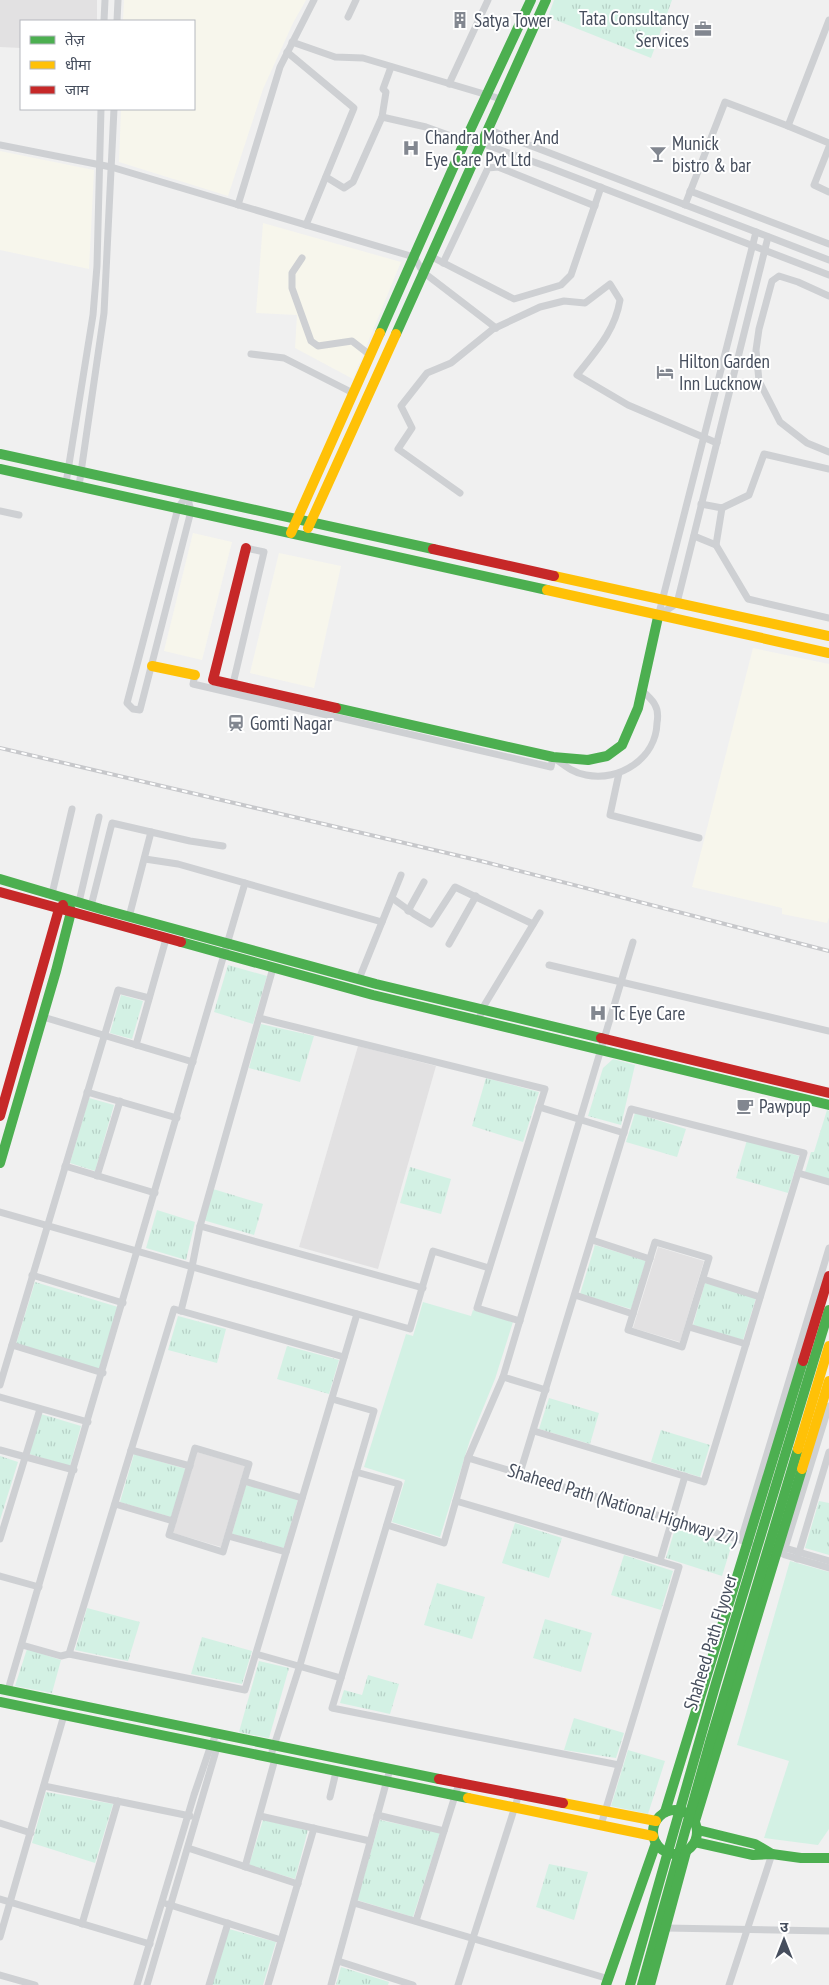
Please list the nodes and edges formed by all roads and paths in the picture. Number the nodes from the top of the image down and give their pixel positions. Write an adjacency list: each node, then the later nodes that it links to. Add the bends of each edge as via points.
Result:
1 (105, 0): 9 (street)
2 (118, 0): 10 (street)
3 (314, 0): 12 (street)
4 (356, 0): 8 (street)
5 (488, 0): 15 (street)
6 (531, 0): 16 (main road)
7 (546, 0): 17 (main road)
8 (348, 17)
9 (104, 20)
10 (117, 20)
11 (829, 20): 21 (street)
12 (292, 42): 13 (street); 14 (street, via 336,57 363,58)
13 (287, 52): 30 (street, via 354,108); 34 (street)
14 (390, 67): 15 (street); 20 (street, via 383,89 386,92)
15 (448, 84): 16 (street)
16 (488, 94): 17 (street); 23 (main road)
17 (501, 99): 22 (main road)
18 (102, 110): 28 (street)
19 (114, 110): 29 (street)
20 (382, 117): 23 (street, via 426,127); 30 (street, via 353,182 344,188)
21 (788, 126): 24 (street); 32 (street, via 725,102)
22 (487, 129): 25 (main road); 35 (street)
23 (465, 141): 25 (street); 44 (main road)
24 (829, 142)
25 (481, 143): 31 (street); 43 (main road)
26 (0, 145): 28 (street)
27 (829, 148): 33 (street, via 814,185)
28 (100, 165): 29 (street); 60 (street, via 93,315)
29 (111, 167): 34 (street); 62 (street, via 104,313)
30 (326, 177): 37 (street)
31 (601, 187): 36 (street); 41 (street)
32 (690, 191): 35 (street); 40 (street)
33 (829, 192)
34 (238, 205): 37 (street)
35 (685, 205): 38 (street)
36 (594, 206): 47 (street, via 571,275 561,285 514,299); 47 (street, via 498,167 488,168)
37 (306, 225): 44 (street)
38 (756, 232): 39 (street); 41 (street)
39 (768, 237): 42 (street); 46 (street)
40 (829, 244)
41 (752, 246): 42 (street); 55 (street)
42 (765, 250): 49 (street); 56 (street)
43 (430, 256): 47 (street); 48 (main road)
44 (414, 257): 48 (street); 53 (main road)
45 (302, 258): 53 (street, via 292,273 292,288 311,341 318,346 352,341)
46 (829, 260)
47 (443, 262)
48 (423, 272): 51 (street); 74 (main road)
49 (829, 275)
50 (829, 296): 57 (street, via 778,276 772,281 756,350 759,381 780,422 807,443)
51 (496, 328): 55 (street, via 540,307 564,301 585,303 610,284 620,300 618,313 608,335 577,375 628,405); 65 (street, via 451,362 427,373 401,406 412,428 398,450)
52 (251, 354): 54 (street, via 284,358)
53 (370, 355): 54 (main road)
54 (353, 393): 73 (main road)
55 (704, 439): 56 (street); 80 (street)
56 (717, 443): 67 (street)
57 (829, 452)
58 (0, 454): 60 (main road)
59 (0, 469): 63 (main road)
60 (68, 469): 62 (main road); 63 (street)
61 (829, 469): 69 (street, via 764,454 749,495)
62 (81, 472): 64 (street); 66 (main road)
63 (66, 483): 64 (main road)
64 (78, 486): 68 (main road)
65 (460, 493)
66 (187, 495): 68 (street); 71 (street); 73 (main road)
67 (701, 504): 69 (street); 77 (street)
68 (178, 508): 71 (main road); 86 (street, via 127,703 134,709 140,710)
69 (722, 508): 78 (street)
70 (0, 511): 72 (street)
71 (191, 511): 75 (main road); 86 (street)
72 (19, 515)
73 (297, 520): 74 (main road); 75 (main road)
74 (311, 523): 76 (main road); 80 (main road)
75 (291, 533): 76 (main road)
76 (303, 536): 82 (main road)
77 (694, 536): 78 (street); 81 (street)
78 (716, 545): 83 (street, via 748,600)
79 (246, 548): 89 (street, via 264,552); 90 (main road, via 213,680)
80 (662, 600): 81 (main road); 82 (street)
81 (677, 603): 82 (street); 84 (main road)
82 (658, 617): 85 (main road); 88 (main road)
83 (829, 618)
84 (829, 636)
85 (829, 653)
86 (152, 666): 87 (main road)
87 (195, 675): 89 (street, via 193,684)
88 (642, 690): 90 (main road, via 622,745 607,756 588,760); 91 (street, via 654,704 658,715 657,732 641,759)
89 (230, 694): 90 (street, via 551,767)
90 (553, 757): 91 (street, via 573,771 588,776)
91 (619, 773): 95 (street, via 610,815)
92 (72, 809): 103 (street)
93 (99, 817): 106 (street)
94 (151, 832): 96 (street); 97 (street); 107 (street, via 112,823)
95 (699, 838)
96 (223, 846)
97 (144, 859): 101 (street, via 178,864); 112 (street)
98 (401, 875): 105 (street)
99 (0, 879): 103 (main road)
100 (424, 882): 109 (street)
101 (246, 883): 113 (street); 117 (street)
102 (0, 892): 108 (main road)
103 (52, 894): 106 (main road)
104 (476, 896): 109 (street, via 455,887 431,924); 114 (street); 118 (street)
105 (392, 898): 109 (street); 113 (street)
106 (74, 901): 107 (main road); 108 (main road); 110 (main road)
107 (91, 906): 112 (main road)
108 (59, 909): 110 (main road); 140 (main road)
109 (408, 910)
110 (71, 912): 115 (main road); 126 (main road)
111 (540, 913): 114 (street)
112 (129, 917): 117 (main road)
113 (382, 922): 122 (street)
114 (533, 924): 125 (street)
115 (166, 939): 119 (main road); 124 (street)
116 (633, 942): 123 (street)
117 (228, 944): 119 (street); 122 (main road)
118 (449, 944)
119 (225, 955): 121 (main road); 134 (street)
120 (549, 965): 123 (street)
121 (273, 968): 127 (street); 128 (main road)
122 (359, 979): 125 (main road)
123 (622, 981): 129 (street); 131 (street)
124 (149, 998): 130 (street, via 118,990); 132 (street)
125 (482, 1009): 128 (street); 131 (main road)
126 (43, 1017): 130 (street); 144 (main road)
127 (259, 1018): 139 (street, via 545,1089); 152 (street)
128 (479, 1020): 133 (main road)
129 (829, 1031)
130 (104, 1035): 132 (street); 135 (street)
131 (605, 1038): 133 (street); 136 (main road)
132 (136, 1045): 134 (street)
133 (602, 1050): 138 (main road); 142 (street)
134 (194, 1062): 141 (street)
135 (87, 1092): 137 (street); 145 (street)
136 (829, 1093)
137 (120, 1101): 141 (street); 147 (street)
138 (829, 1105)
139 (539, 1107): 142 (street); 158 (street)
140 (0, 1116)
141 (177, 1118): 149 (street)
142 (581, 1120): 143 (street); 170 (street)
143 (624, 1133): 146 (street, via 631,1109 804,1153); 153 (street)
144 (0, 1163)
145 (65, 1166): 147 (street); 151 (street)
146 (798, 1173): 148 (street); 164 (street)
147 (97, 1176): 149 (street)
148 (829, 1182)
149 (155, 1194): 155 (street)
150 (0, 1212): 151 (street)
151 (47, 1225): 155 (street); 159 (street)
152 (200, 1226): 157 (street); 162 (street)
153 (592, 1240): 156 (street); 163 (street)
154 (829, 1248): 208 (street)
155 (138, 1252): 157 (street); 165 (street)
156 (650, 1260): 161 (street, via 655,1242 709,1258); 169 (street)
157 (192, 1268): 167 (street); 168 (street)
158 (489, 1268): 162 (street, via 433,1251); 170 (street, via 476,1308)
159 (32, 1275): 165 (street); 173 (street)
160 (829, 1276): 208 (main road)
161 (703, 1279): 164 (street); 171 (street)
162 (422, 1288): 168 (street, via 410,1329)
163 (575, 1295): 169 (street); 180 (street)
164 (760, 1297): 172 (street)
165 (123, 1304): 176 (street)
166 (829, 1310): 289 (main road, Shaheed Path Flyover, via 716,1683)
167 (181, 1311): 175 (street); 188 (street, via 174,1309)
168 (357, 1314): 175 (street)
169 (633, 1314): 171 (street, via 628,1330 682,1347)
170 (520, 1320): 177 (street)
171 (688, 1326): 172 (street)
172 (746, 1344): 198 (street, via 704,1482)
173 (12, 1346): 176 (street); 179 (street)
174 (829, 1346): 290 (main road, Shaheed Path Flyover, via 710,1742)
175 (344, 1357): 182 (street)
176 (103, 1372): 185 (street)
177 (503, 1377): 180 (street); 191 (street)
178 (829, 1381): 209 (main road)
179 (0, 1385)
180 (546, 1390): 186 (street)
181 (0, 1397): 184 (street)
182 (332, 1399): 196 (street, via 374,1412); 200 (street)
183 (829, 1406): 192 (street)
184 (40, 1408): 185 (street); 190 (street)
185 (88, 1422): 195 (street)
186 (534, 1431): 197 (street); 198 (street)
187 (0, 1450): 190 (street)
188 (131, 1450): 193 (street); 202 (street)
189 (829, 1452): 194 (street)
190 (25, 1457): 195 (street); 207 (street)
191 (468, 1458): 197 (street, Shaheed Path (National Highway 27)); 201 (street)
192 (811, 1463): 194 (street); 209 (street)
193 (190, 1466): 199 (street, via 195,1448 250,1464); 204 (street)
194 (827, 1467): 211 (street)
195 (74, 1470): 216 (street)
196 (356, 1472): 205 (street, via 400,1484); 220 (street)
197 (520, 1473): 203 (street, Shaheed Path (National Highway 27))
198 (685, 1476): 203 (street)
199 (244, 1481): 200 (street); 206 (street)
200 (302, 1498): 210 (street)
201 (456, 1501): 205 (street, via 444,1543); 212 (street)
202 (115, 1504): 204 (street); 218 (street)
203 (673, 1519): 208 (street, Shaheed Path (National Highway 27)); 212 (street)
204 (173, 1521): 206 (street, via 169,1535 223,1552)
205 (387, 1525): 221 (street)
206 (228, 1536): 210 (street)
207 (0, 1538)
208 (744, 1541): 209 (street, Shaheed Path (National Highway 27)); 241 (main road)
209 (781, 1549): 211 (street, Shaheed Path (National Highway 27), via 785,1555); 249 (main road)
210 (286, 1552): 219 (street)
211 (798, 1555): 213 (street); 214 (street)
212 (660, 1561): 229 (street, via 679,1567)
213 (829, 1561)
214 (829, 1568)
215 (0, 1576): 216 (street)
216 (39, 1587): 217 (street)
217 (22, 1645): 218 (street, via 61,1656); 222 (street)
218 (69, 1654): 219 (street, via 245,1690)
219 (256, 1654): 220 (street)
220 (300, 1665): 221 (street); 226 (street)
221 (341, 1678): 229 (street, via 332,1708)
222 (4, 1690): 225 (main road)
223 (0, 1702): 224 (main road)
224 (64, 1715): 227 (main road); 234 (street)
225 (217, 1733): 226 (main road); 227 (street)
226 (274, 1744): 228 (street); 230 (main road)
227 (214, 1746): 228 (main road); 242 (street); 245 (street)
228 (273, 1758): 231 (main road); 244 (street)
229 (619, 1765): 240 (street)
230 (390, 1769): 232 (street); 233 (main road)
231 (336, 1772): 232 (main road); 237 (street)
232 (387, 1782): 236 (main road); 243 (street)
233 (459, 1783): 235 (main road); 236 (street)
234 (44, 1786): 238 (street); 252 (street)
235 (520, 1794): 239 (street); 240 (main road)
236 (455, 1796): 239 (main road); 251 (street)
237 (330, 1797)
238 (118, 1802): 242 (street); 269 (street)
239 (515, 1808): 248 (main road); 274 (street)
240 (605, 1811): 246 (main road); 248 (street)
241 (665, 1812): 246 (main road); 249 (main road, via 679,1810 686,1813)
242 (188, 1815): 245 (street); 265 (street)
243 (377, 1815): 251 (street); 254 (street)
244 (260, 1816): 250 (street); 260 (street)
245 (197, 1817): 256 (street)
246 (656, 1821): 253 (main road)
247 (0, 1823): 252 (street)
248 (601, 1825): 253 (main road)
249 (696, 1826): 255 (main road); 258 (main road, via 754,1844)
250 (314, 1828): 254 (street); 261 (street)
251 (444, 1831): 267 (street)
252 (31, 1832): 263 (street)
253 (655, 1840): 257 (main road, via 670,1854); 280 (main road)
254 (370, 1841): 264 (street)
255 (695, 1842): 257 (main road); 258 (main road, via 753,1855)
256 (188, 1848): 260 (street); 266 (street)
257 (686, 1852): 270 (main road)
258 (772, 1854): 259 (main road); 271 (street)
259 (829, 1858)
260 (245, 1867): 261 (street)
261 (298, 1884): 275 (street)
262 (0, 1898): 263 (street)
263 (11, 1902): 269 (street); 273 (street)
264 (354, 1902): 267 (street); 277 (street)
265 (162, 1903): 266 (street); 276 (street)
266 (171, 1906): 268 (street); 283 (street)
267 (416, 1921): 274 (street)
268 (228, 1923): 275 (street); 284 (street)
269 (82, 1924): 276 (street)
270 (665, 1928): 271 (street); 291 (main road)
271 (747, 1929): 272 (street); 292 (street)
272 (829, 1931)
273 (0, 1937)
274 (473, 1938): 280 (street); 288 (street)
275 (281, 1940): 285 (street)
276 (150, 1944): 282 (street)
277 (338, 1961): 279 (street); 286 (street)
278 (0, 1975): 281 (street)
279 (394, 1982): 287 (street)
280 (607, 1982)
281 (35, 1985)
282 (138, 1985)
283 (147, 1985)
284 (208, 1985)
285 (268, 1985)
286 (331, 1985)
287 (412, 1985)
288 (458, 1985)
289 (630, 1985)
290 (642, 1985)
291 (650, 1985)
292 (729, 1985)

